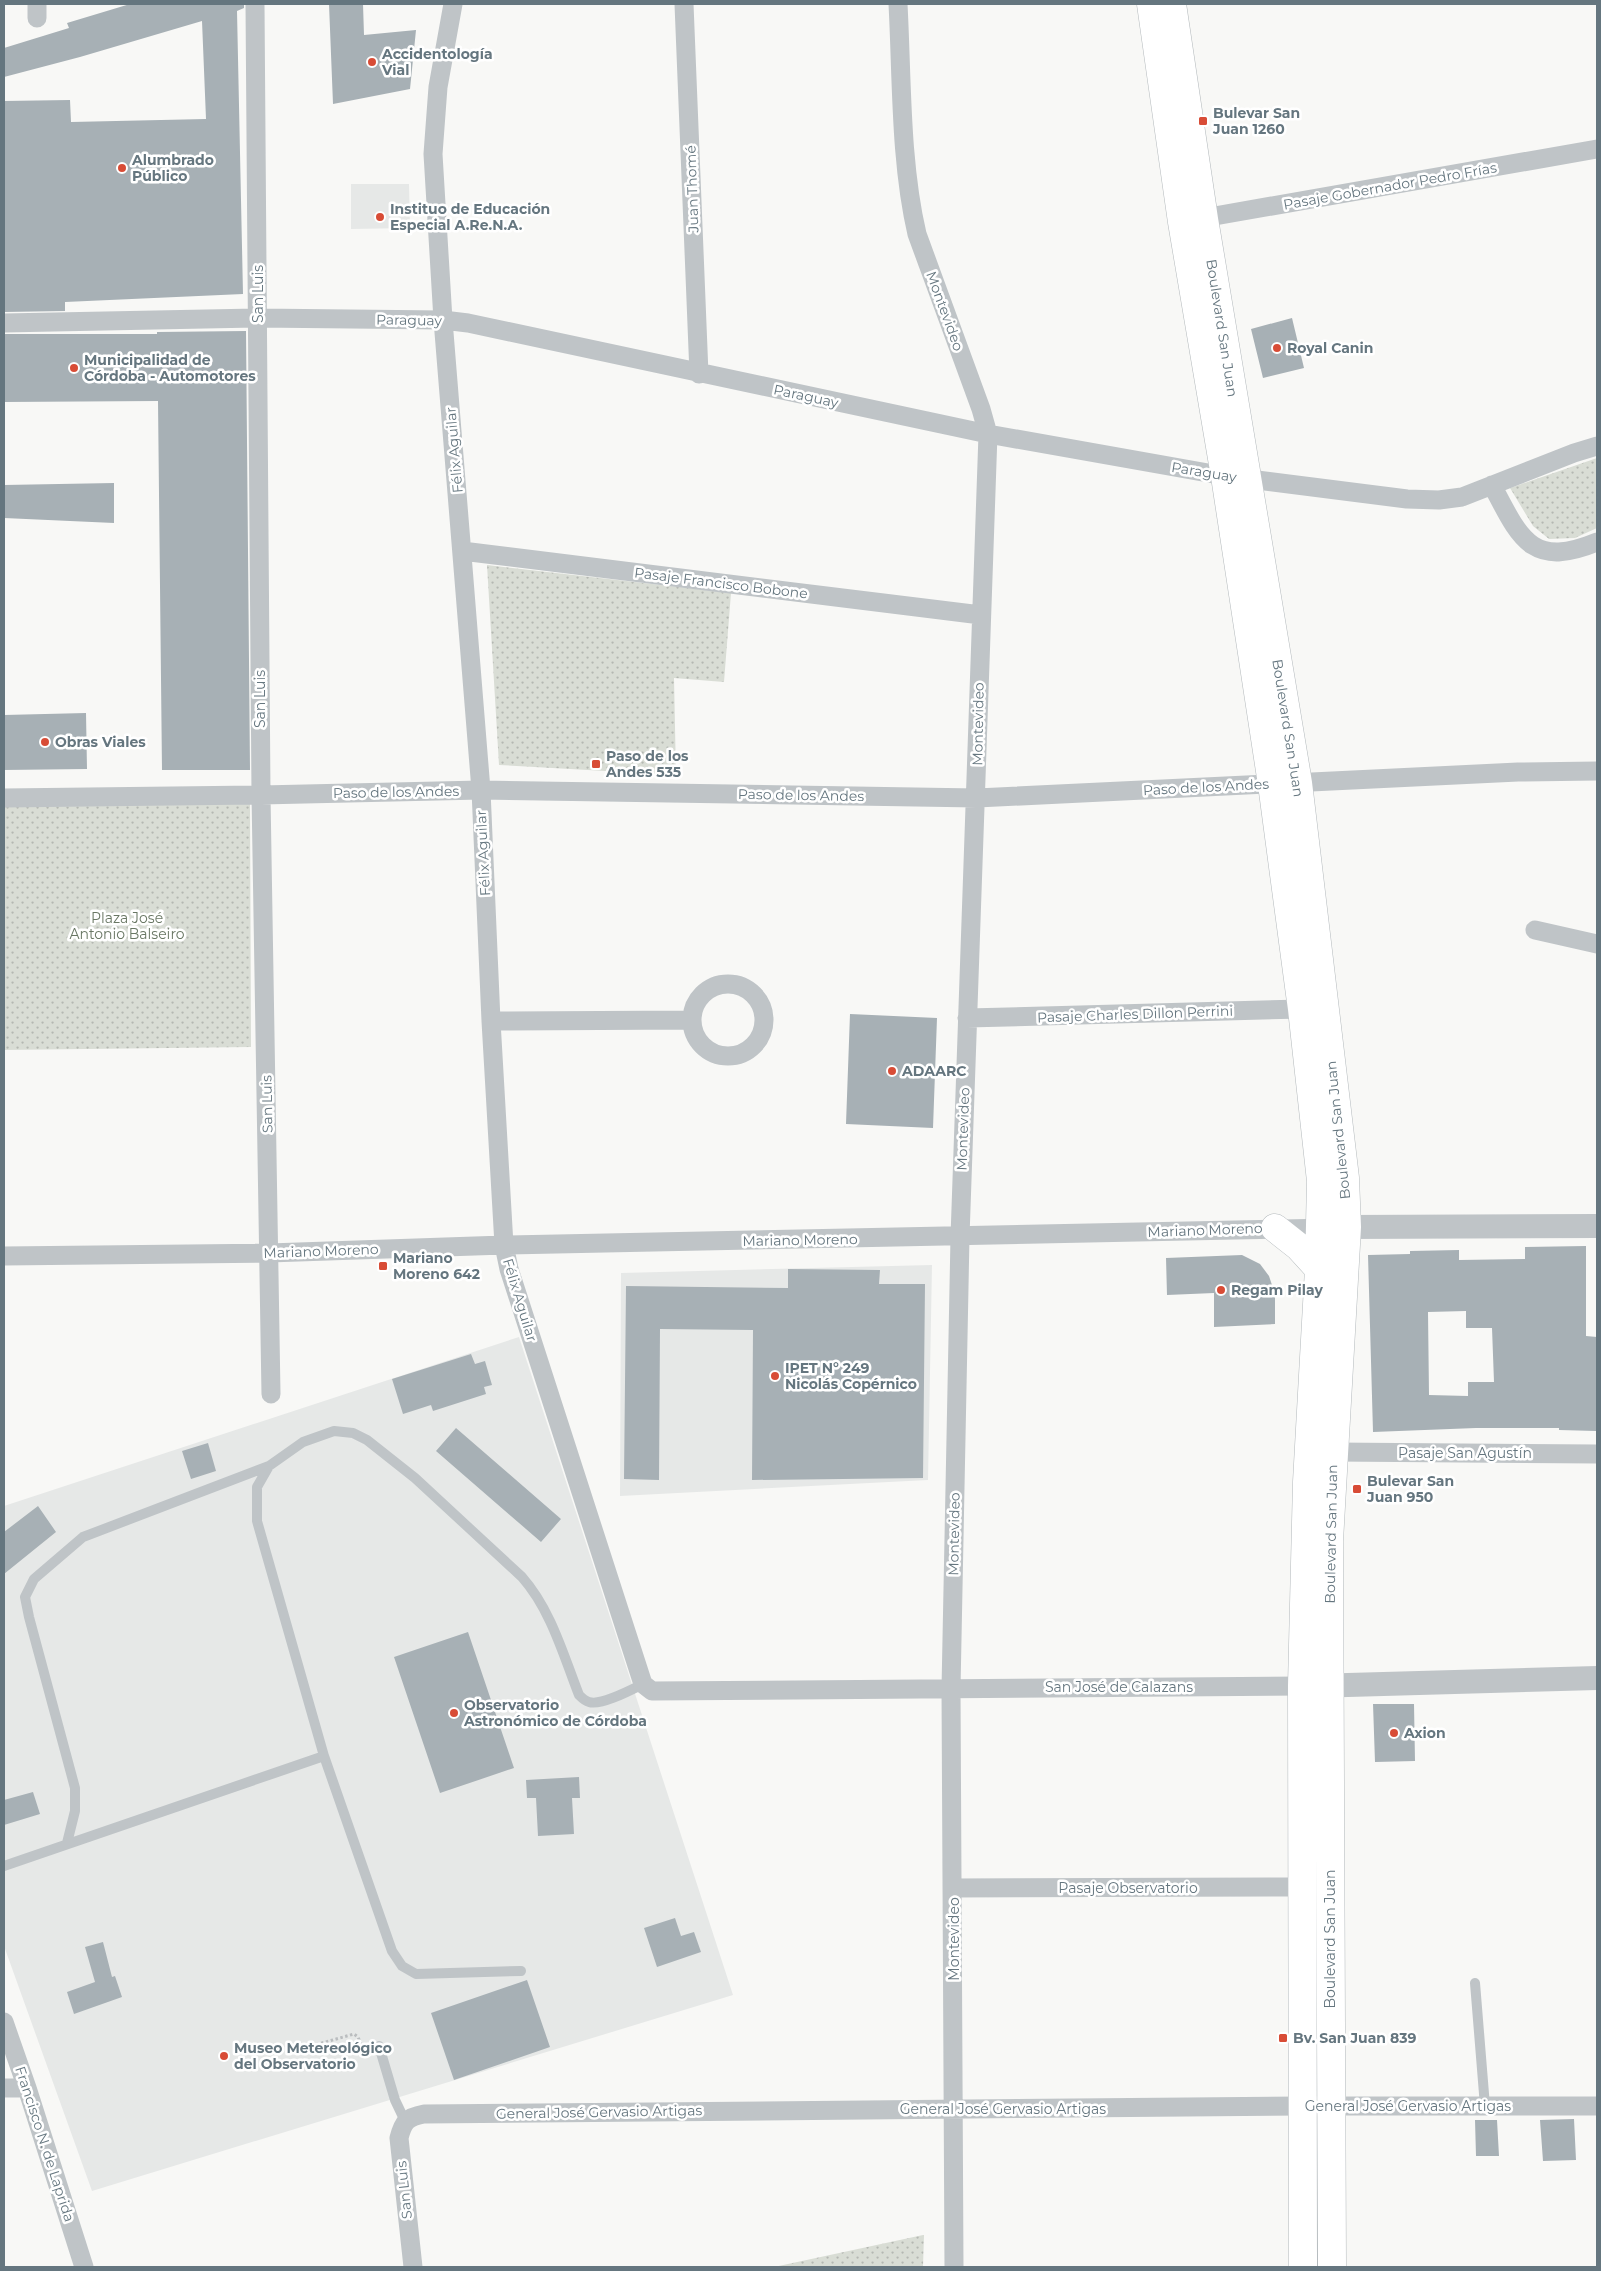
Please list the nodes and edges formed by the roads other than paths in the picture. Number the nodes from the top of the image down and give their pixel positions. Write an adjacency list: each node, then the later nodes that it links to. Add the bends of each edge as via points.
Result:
1 (255, 4): 9 (street, San Luis)
2 (453, 4): 10 (street, Félix Aguilar, via 438,87 433,154)
3 (684, 4): 12 (street, Juan Thomé)
4 (898, 4): 13 (street, Montevideo, via 912,212)
5 (1151, 4): 8 (main road, Boulevard San Juan)
6 (1172, 4): 8 (main road, Boulevard San Juan)
7 (1597, 149): 8 (street, Pasaje Gobernador Pedro Frías)
8 (1193, 220): 15 (main road, Boulevard San Juan)
9 (258, 318): 10 (street, Paraguay); 11 (street, Paraguay); 23 (street, San Luis)
10 (443, 320): 12 (street, Paraguay); 18 (street, Félix Aguilar)
11 (4, 323)
12 (699, 374): 13 (street, Paraguay)
13 (988, 434): 15 (street, Paraguay); 19 (street, Montevideo)
14 (1597, 446): 16 (street, Paraguay)
15 (1236, 477): 16 (street, Paraguay, via 1407,499 1462,497); 21 (main road, Boulevard San Juan)
16 (1492, 485): 17 (street, via 1514,526 1532,546 1552,553)
17 (1597, 542)
18 (462, 551): 19 (street, Pasaje Francisco Bobone); 22 (street, Félix Aguilar)
19 (981, 615): 25 (street, Montevideo)
20 (1597, 771): 21 (street, Paso de los Andes)
21 (1285, 784): 25 (street, Paso de los Andes); 28 (main road, Boulevard San Juan); 34 (main road, Boulevard San Juan, via 1344,1178)
22 (480, 790): 23 (street, Paso de los Andes); 25 (street, Paso de los Andes); 31 (street, Félix Aguilar)
23 (261, 796): 24 (street, Paso de los Andes); 37 (street, San Luis)
24 (4, 798)
25 (977, 798): 29 (street, Montevideo)
26 (1535, 930): 27 (street)
27 (1597, 944)
28 (1302, 1009): 29 (street, Pasaje Charles Dillon Perrini); 34 (main road, Boulevard San Juan, via 1321,1181)
29 (966, 1018): 35 (street, Montevideo)
30 (692, 1020): 31 (street)
31 (491, 1021): 36 (street, Félix Aguilar)
32 (1597, 1226): 34 (street, Mariano Moreno)
33 (1275, 1228): 34 (street, Mariano Moreno); 35 (street, Mariano Moreno); 39 (main road)
34 (1334, 1228): 39 (main road, Boulevard San Juan); 41 (main road, Boulevard San Juan)
35 (960, 1237): 36 (street, Mariano Moreno); 47 (street, Montevideo)
36 (504, 1245): 37 (street, Mariano Moreno); 45 (street, Félix Aguilar)
37 (269, 1253): 38 (street, Mariano Moreno); 40 (street, San Luis)
38 (4, 1256)
39 (1320, 1269): 46 (main road, Boulevard San Juan, via 1307,1482)
40 (271, 1394)
41 (1333, 1452): 42 (street, Pasaje San Agustín); 46 (main road, Boulevard San Juan)
42 (1597, 1454)
43 (269, 1466): 45 (lane, via 304,1442 334,1431 353,1433 368,1440 415,1478 535,1592 547,1613 579,1695 586,1702 604,1701); 48 (lane, via 257,1487 257,1522); 49 (lane, via 83,1537 34,1579 26,1597 28,1617 75,1788 75,1811)
44 (1597, 1678): 46 (street, San José de Calazans)
45 (643, 1684): 47 (street, San José de Calazans, via 652,1691)
46 (1316, 1686): 47 (street, San José de Calazans); 52 (main road, Boulevard San Juan); 60 (main road, Boulevard San Juan)
47 (951, 1689): 51 (street, Montevideo)
48 (324, 1756): 49 (lane); 53 (lane, via 392,1951 402,1966 416,1974)
49 (66, 1843): 50 (lane)
50 (4, 1866)
51 (953, 1888): 52 (street, Pasaje Observatorio); 63 (street, Montevideo)
52 (1303, 1888): 59 (main road, Boulevard San Juan)
53 (521, 1971)
54 (1475, 1983): 61 (lane)
55 (4, 2022): 58 (street, Francisco N. de Laprida)
56 (379, 2046): 64 (lane, via 395,2100)
57 (4, 2088): 58 (street)
58 (27, 2088): 65 (street, Francisco N. de Laprida)
59 (1302, 2106): 60 (street, General José Gervasio Artigas); 63 (street, General José Gervasio Artigas); 68 (main road, Boulevard San Juan)
60 (1332, 2106): 61 (street, General José Gervasio Artigas); 69 (main road, Boulevard San Juan)
61 (1485, 2106): 62 (street, General José Gervasio Artigas)
62 (1597, 2106)
63 (955, 2109): 64 (street, General José Gervasio Artigas, via 424,2114); 67 (street, Montevideo)
64 (408, 2119): 66 (street, San Luis, via 402,2124 398,2138)
65 (84, 2267)
66 (413, 2267)
67 (954, 2267)
68 (1303, 2267)
69 (1332, 2267)

